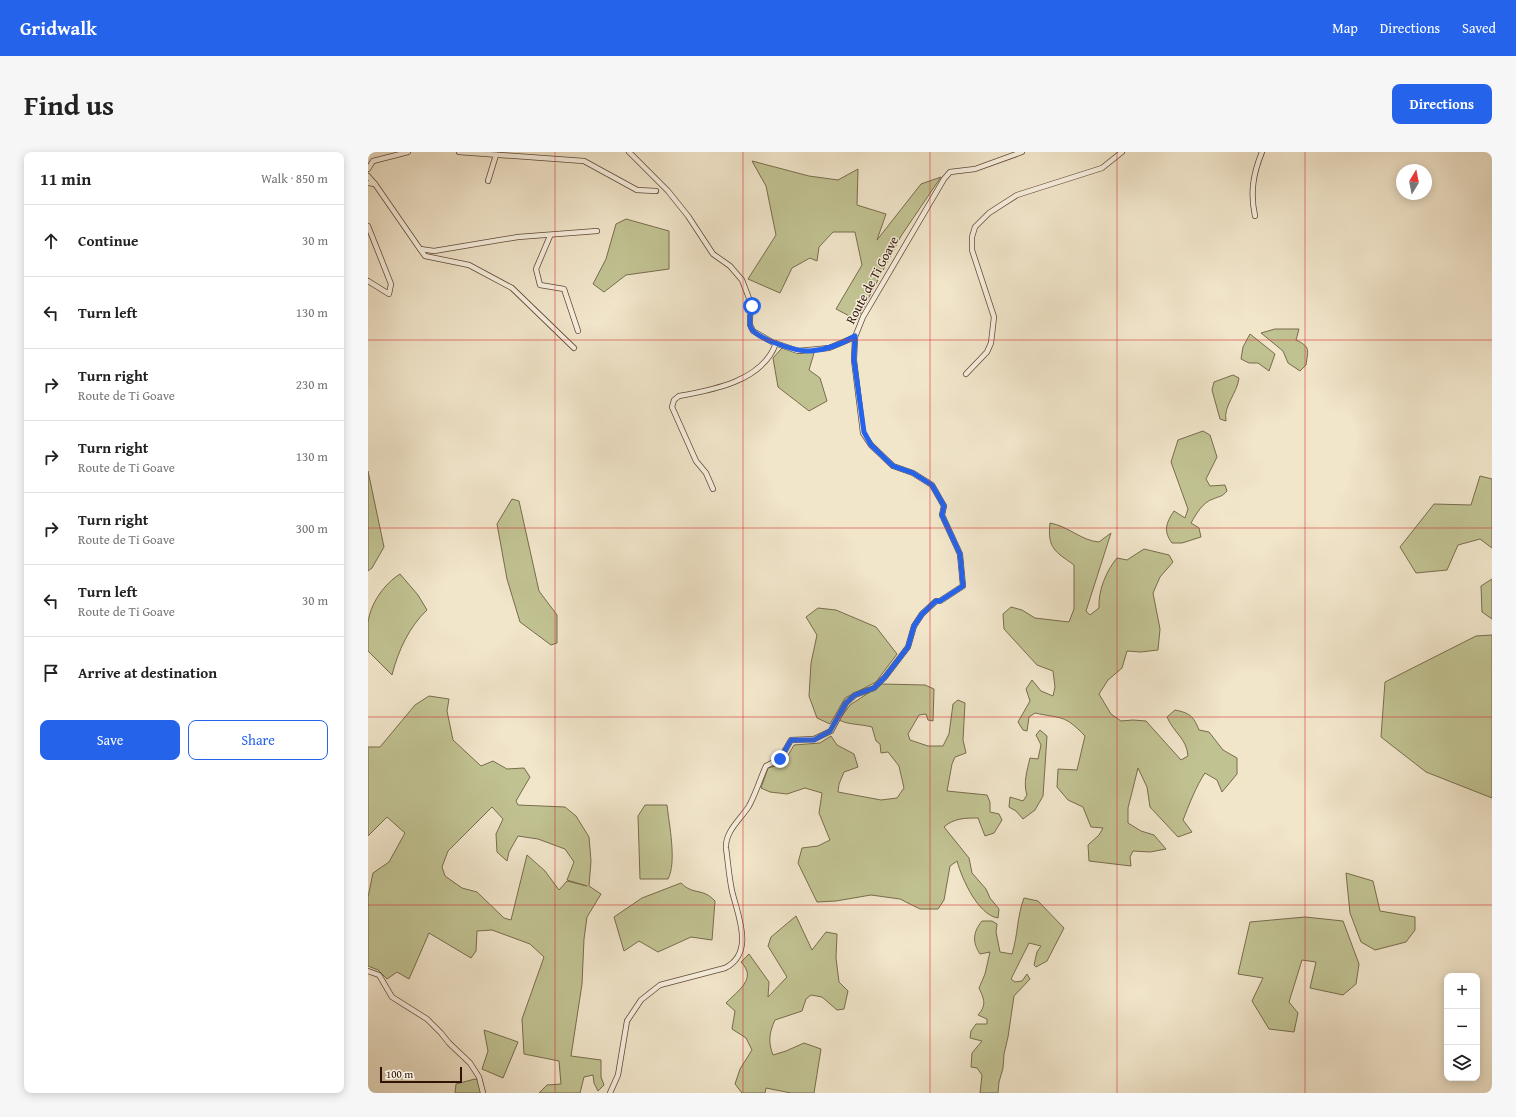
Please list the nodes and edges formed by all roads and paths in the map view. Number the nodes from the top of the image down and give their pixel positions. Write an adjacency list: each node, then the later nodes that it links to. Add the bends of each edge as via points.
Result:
1 (408, 152): 8 (street, via 373,161)
2 (459, 152): 7 (street)
3 (629, 152): 22 (street, via 668,191 713,254 730,266 742,280 752,306 750,326 753,331)
4 (1022, 152): 21 (street, Route de Ti Goave, via 975,169 950,172 863,317)
5 (1122, 152): 24 (street, via 1102,168 1017,195 989,213 975,227 972,250 994,317 991,343 987,352)
6 (1262, 152): 14 (street, via 1255,169 1251,198)
7 (496, 155): 10 (street); 13 (street, via 584,161 637,190)
8 (368, 169)
9 (368, 176): 12 (street)
10 (488, 181)
11 (368, 183): 12 (street)
12 (375, 184): 18 (street)
13 (656, 191)
14 (1255, 216)
15 (368, 226): 19 (street, via 390,284 389,294)
16 (597, 231): 17 (street)
17 (550, 236): 18 (street, via 518,237 434,251); 20 (street, via 536,269 540,285 564,289)
18 (420, 249): 23 (street, via 425,256 469,265 512,288)
19 (368, 281)
20 (578, 331)
21 (855, 336): 22 (street, via 829,348 810,351 798,351); 28 (street, Route de Ti Goave, via 854,360 864,432 871,445 893,466 913,473 932,485 944,506 942,515 960,554 963,586 936,601 922,614 914,626 904,653 874,688 855,695 846,703 830,731 814,740 791,740 780,759 766,766 749,806 727,837 732,890 744,934 737,959 725,968 660,985 641,1000 627,1021 618,1075)
22 (776, 343): 25 (street, via 772,354 759,368 738,381 679,396 674,400 672,408 696,460 706,473)
23 (574, 348)
24 (966, 374)
25 (713, 489)
26 (368, 971): 27 (street, via 379,975 392,997 427,1019 470,1063)
27 (483, 1093)
28 (610, 1093)

